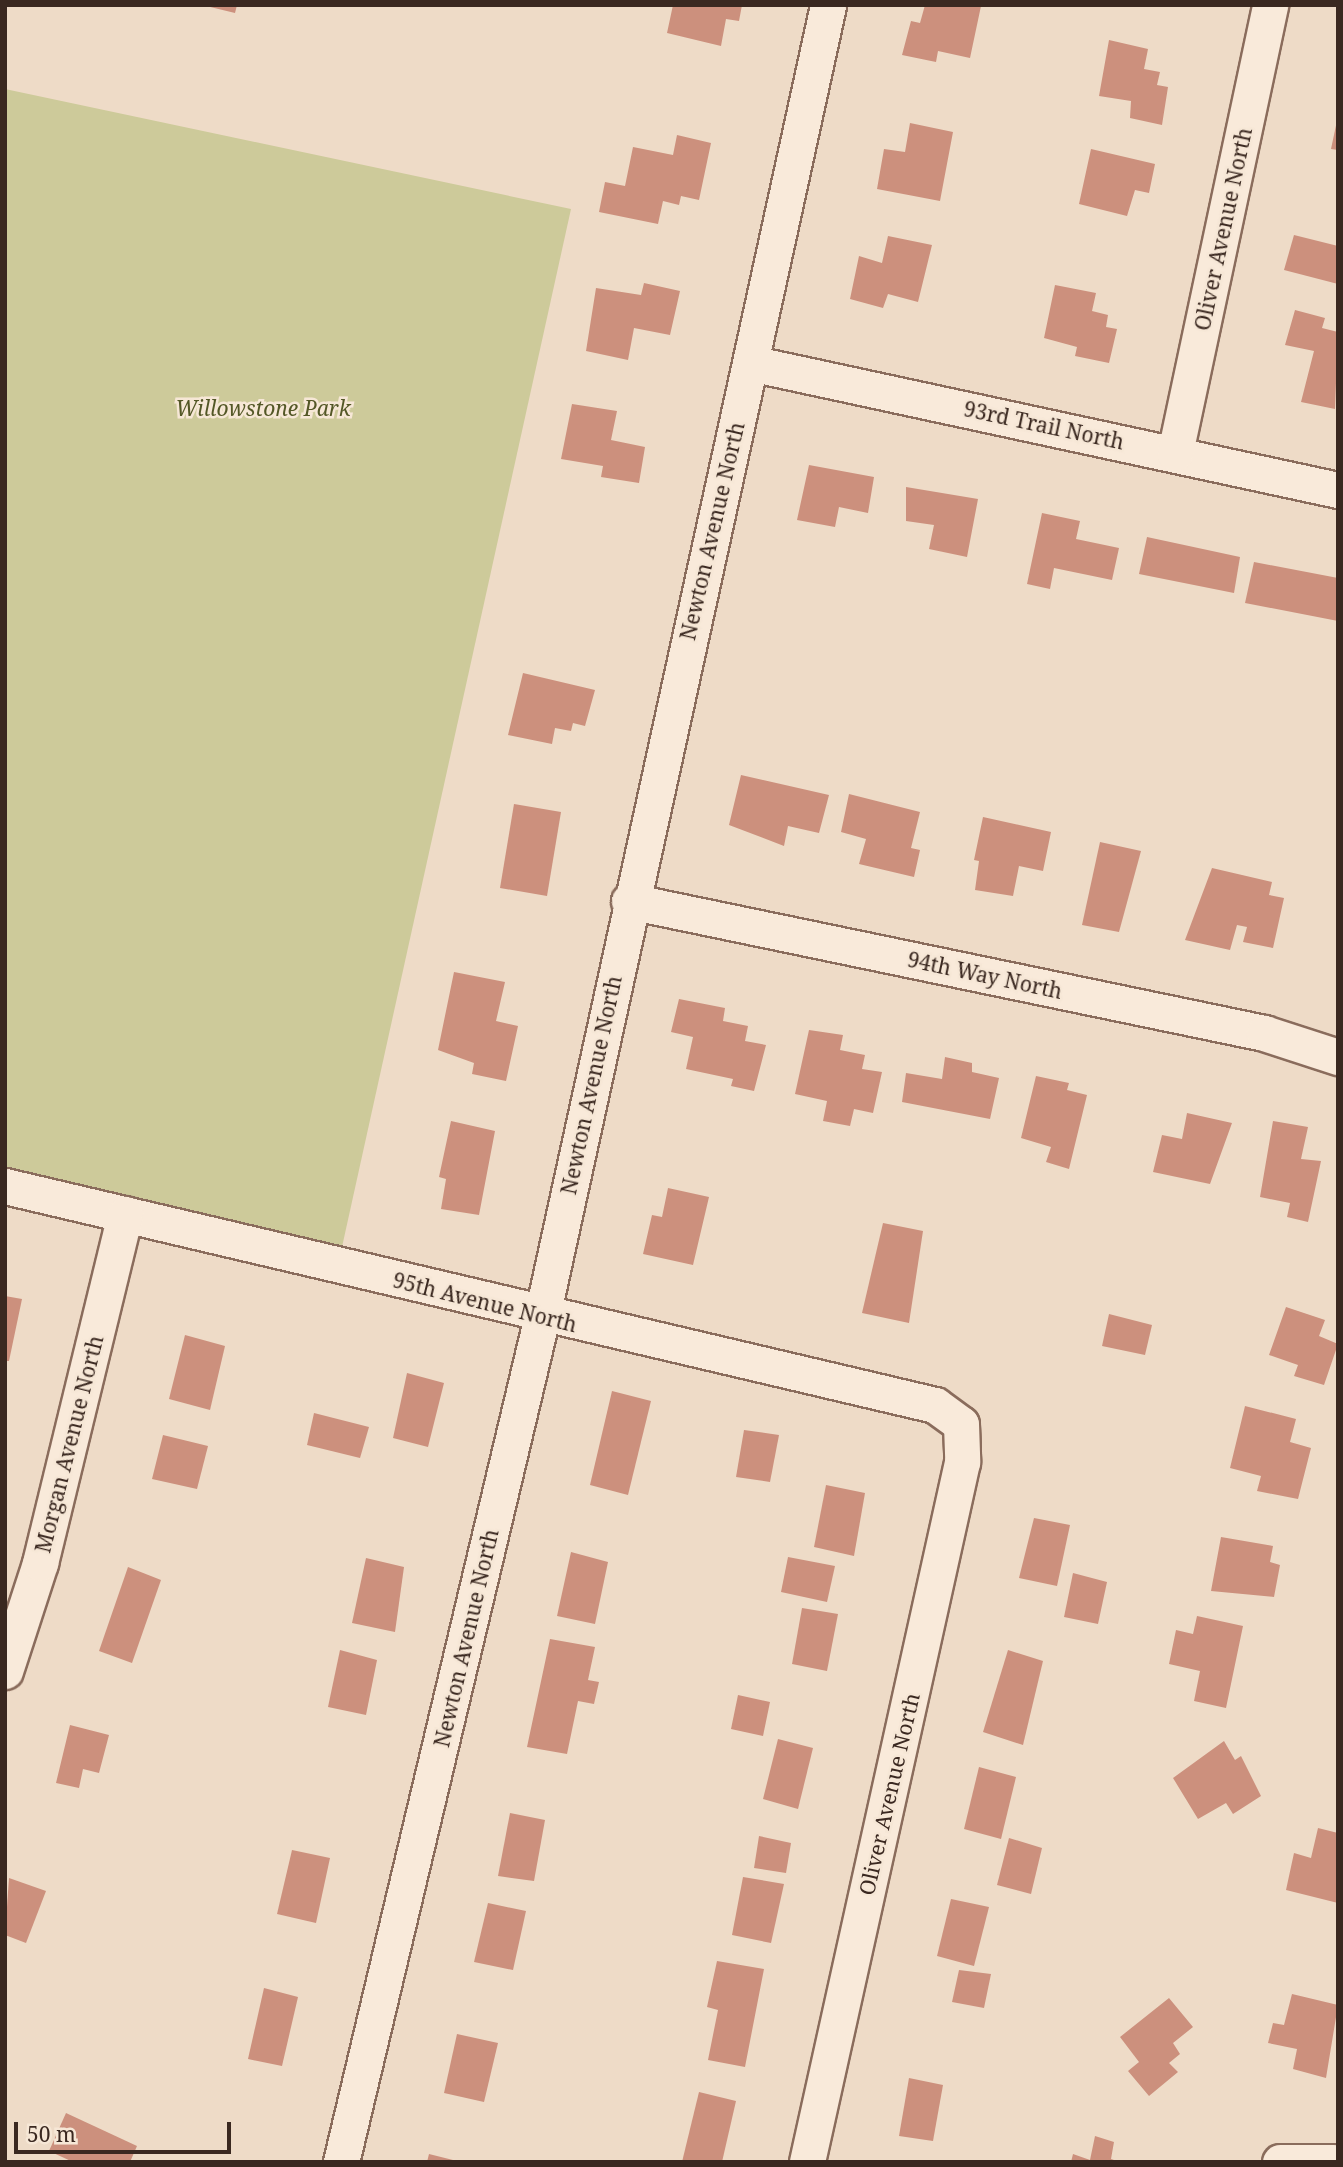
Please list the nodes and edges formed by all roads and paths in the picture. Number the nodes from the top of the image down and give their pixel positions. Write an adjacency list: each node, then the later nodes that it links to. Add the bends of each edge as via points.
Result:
1 (828, 5): 3 (street, Newton Avenue North)
2 (1270, 5): 4 (street, Oliver Avenue North)
3 (750, 363): 4 (street, 93rd Trail North); 6 (street, Newton Avenue North)
4 (1175, 453): 5 (street, 93rd Trail North)
5 (1338, 490)
6 (629, 901): 7 (street, 94th Way North, via 1264,1033); 10 (street, Newton Avenue North)
7 (1338, 1057)
8 (5, 1186): 9 (street, 95th Avenue North)
9 (125, 1214): 10 (street, 95th Avenue North); 12 (street, Morgan Avenue North, via 40,1563)
10 (542, 1316): 11 (street, 95th Avenue North, via 935,1405); 13 (street, Newton Avenue North)
11 (961, 1424): 14 (street, Oliver Avenue North, via 962,1462)
12 (5, 1671)
13 (341, 2162)
14 (807, 2162)
15 (1280, 2162): 16 (street)
16 (1333, 2162)

